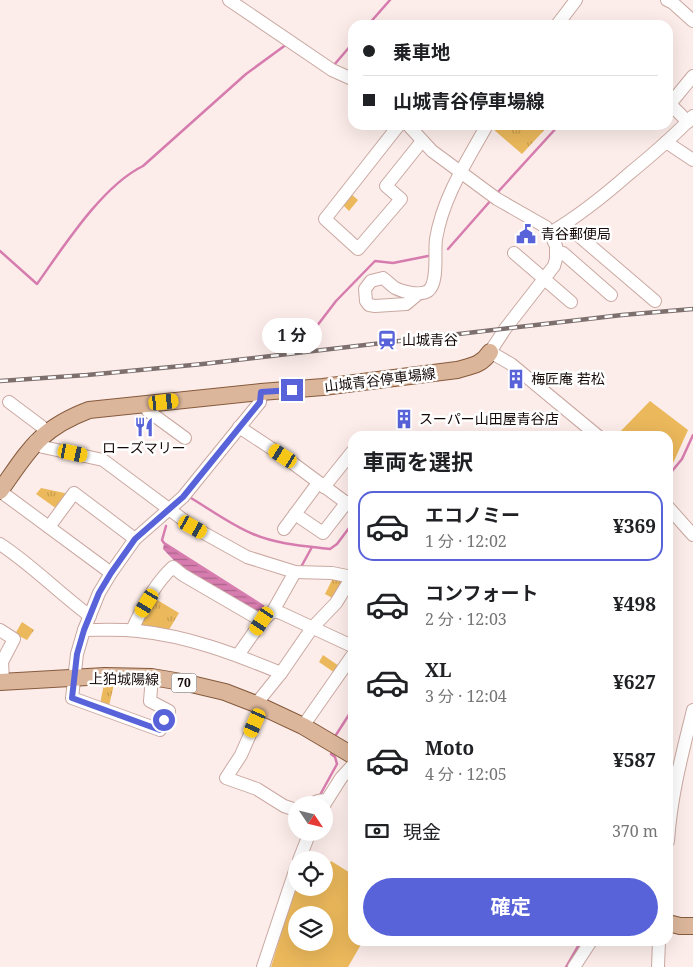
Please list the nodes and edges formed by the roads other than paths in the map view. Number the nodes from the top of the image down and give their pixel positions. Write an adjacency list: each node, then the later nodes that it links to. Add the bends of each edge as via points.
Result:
1 (229, 0): 7 (street, via 332,70)
2 (576, 0): 4 (street)
3 (667, 0): 5 (street)
4 (561, 20)
5 (693, 20)
6 (693, 76): 8 (street)
7 (348, 77)
8 (673, 100)
9 (673, 106): 10 (street)
10 (690, 119): 15 (street)
11 (395, 130): 14 (street, via 325,219 358,249 400,199 386,186)
12 (412, 130): 14 (street)
13 (485, 130): 17 (street)
14 (422, 141): 17 (street)
15 (666, 142): 16 (street); 18 (street, via 606,194)
16 (693, 160)
17 (461, 172): 19 (street); 23 (street, via 437,235 434,284)
18 (565, 224): 19 (street); 25 (street)
19 (550, 232): 20 (street)
20 (556, 251): 22 (street, via 554,266); 24 (street, via 563,253)
21 (514, 253): 22 (street)
22 (545, 278): 26 (street); 27 (street)
23 (418, 294)
24 (611, 295)
25 (655, 301)
26 (571, 302)
27 (490, 352): 28 (main road, 山城青谷停車場線, via 477,365 457,370); 32 (street, via 511,364)
28 (261, 392): 30 (main road, 山城青谷停車場線); 31 (street, via 260,402)
29 (9, 402): 33 (street, via 41,426)
30 (145, 404): 33 (main road, 山城青谷停車場線, via 88,410 70,417); 34 (street, via 148,411)
31 (239, 427): 36 (street); 40 (street, via 183,497)
32 (592, 431)
33 (40, 437): 37 (main road, 山城青谷停車場線); 40 (street, via 43,447 103,460)
34 (185, 438)
35 (348, 456): 36 (street)
36 (321, 485): 38 (street); 42 (street)
37 (0, 491): 43 (street)
38 (348, 504)
39 (348, 507): 42 (street, via 323,533)
40 (168, 509): 46 (street); 48 (street, via 247,557)
41 (673, 513): 45 (street)
42 (295, 514): 44 (street)
43 (49, 527): 46 (street, via 74,493); 49 (street)
44 (284, 528)
45 (693, 536)
46 (135, 539): 49 (street)
47 (0, 544): 53 (street)
48 (294, 572): 50 (street); 52 (street)
49 (111, 573): 53 (street)
50 (348, 575)
51 (348, 583): 55 (street, via 336,603)
52 (273, 611): 54 (street); 55 (street)
53 (90, 616): 57 (street)
54 (262, 621): 58 (street, via 173,567 164,575); 60 (street)
55 (312, 628): 59 (street); 62 (street)
56 (0, 630): 65 (street, via 14,639 2,662)
57 (84, 630): 58 (street); 63 (street)
58 (132, 630): 60 (street, via 188,640)
59 (348, 644)
60 (238, 655): 62 (street)
61 (348, 662): 68 (street)
62 (281, 673): 66 (street)
63 (74, 678): 64 (main road, 上狛城陽線 / 70); 64 (street, via 72,698 160,730 168,711 150,701); 65 (main road, 上狛城陽線 / 70)
64 (152, 678): 66 (main road, 上狛城陽線 / 70, via 225,692)
65 (2, 681)
66 (259, 705): 68 (main road, 上狛城陽線 / 70); 73 (street, via 240,755 226,778 257,789)
67 (693, 710): 71 (street)
68 (303, 726): 69 (main road, 上狛城陽線 / 70)
69 (348, 753)
70 (348, 770): 72 (street)
71 (673, 793)
72 (329, 796)
73 (288, 807)
74 (288, 892): 79 (street)
75 (673, 924): 76 (main road)
76 (693, 926)
77 (588, 946): 80 (street)
78 (660, 946): 81 (street)
79 (263, 967)
80 (574, 967)
81 (658, 967)

